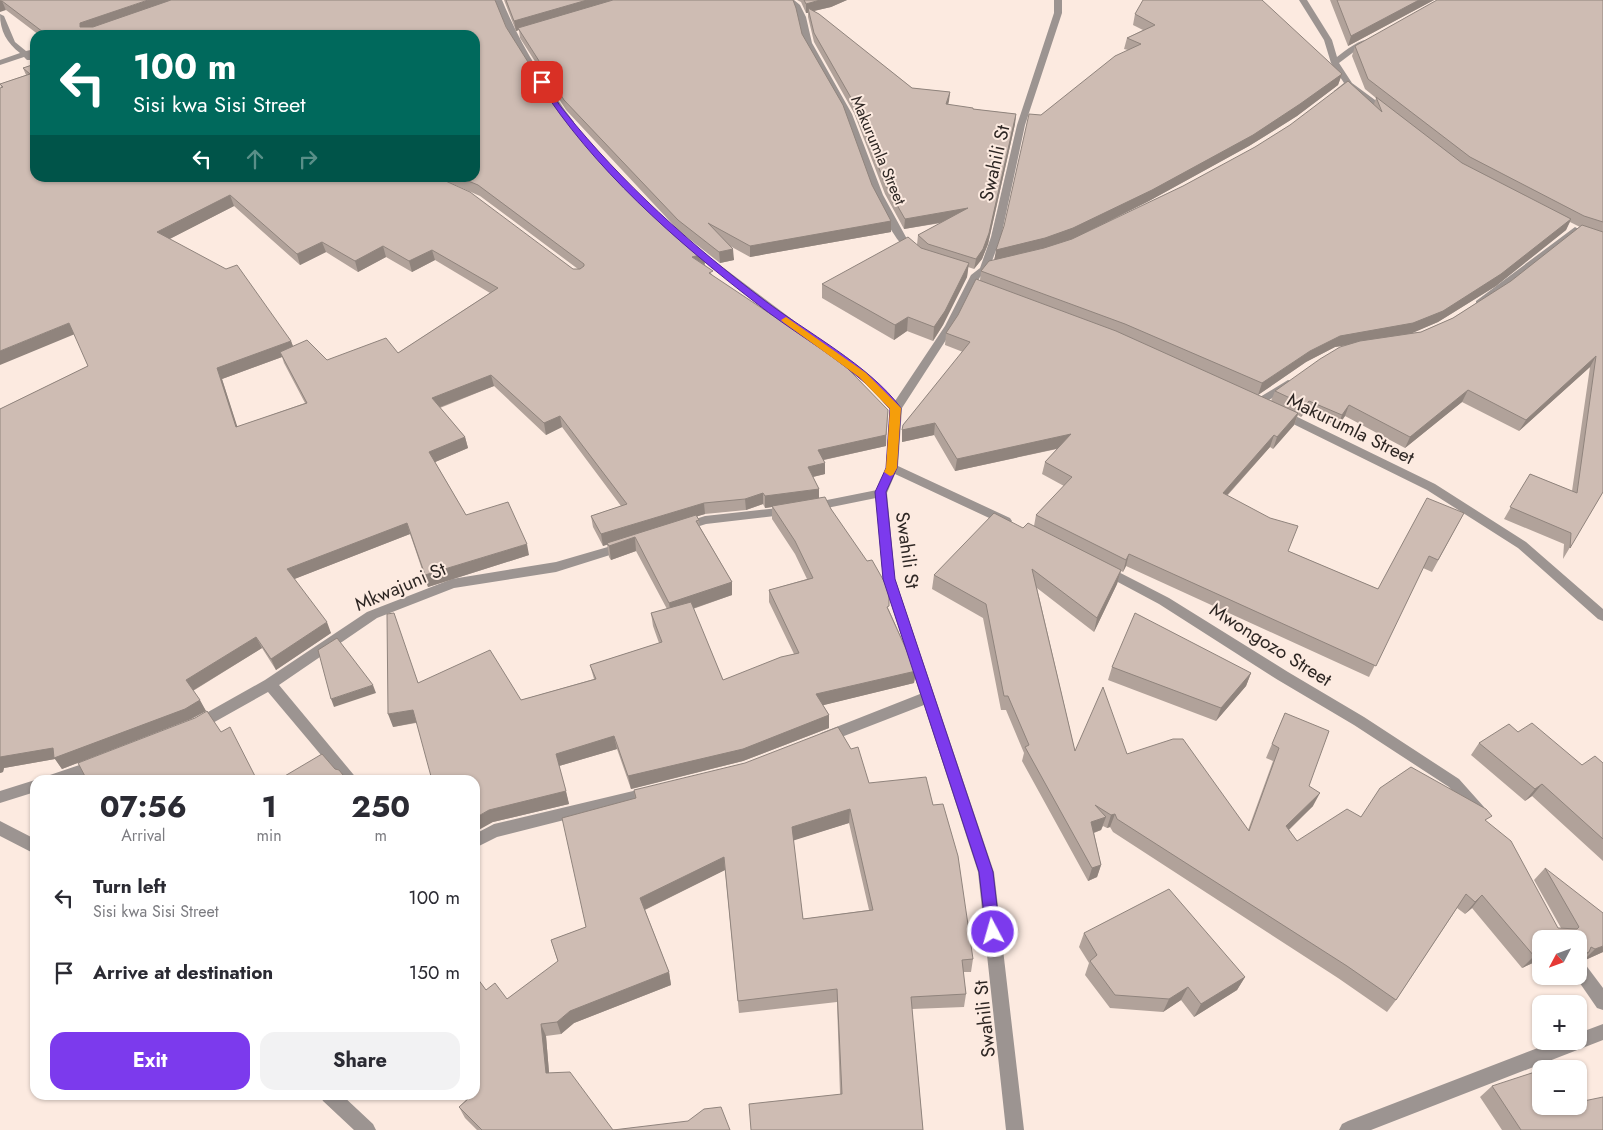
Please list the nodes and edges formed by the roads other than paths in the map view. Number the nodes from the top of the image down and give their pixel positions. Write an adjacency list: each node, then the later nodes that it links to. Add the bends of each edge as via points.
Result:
1 (498, 0): 15 (street, via 561,112)
2 (790, 0): 18 (street, Makurumla Street, via 802,17 808,43 848,114 889,218 903,241)
3 (1058, 0): 23 (street, Swahili St, via 1058,13 1048,48 1021,125 996,237 979,276 959,305 950,326)
4 (1303, 0): 11 (street, via 1328,40)
5 (0, 16): 8 (street, via 12,44)
6 (1374, 38): 11 (street, via 1352,48)
7 (30, 52): 8 (street)
8 (25, 54): 9 (street); 10 (street)
9 (30, 57)
10 (0, 63)
11 (1335, 63): 12 (street)
12 (1348, 83): 13 (street); 14 (street)
13 (1329, 100)
14 (1394, 118)
15 (579, 133)
16 (1575, 229): 19 (street)
17 (683, 240): 20 (street)
18 (923, 258)
19 (1470, 310)
20 (800, 330)
21 (815, 341): 23 (street, via 863,375)
22 (1296, 378): 30 (street, Makurumla Street, via 1255,400 1431,487 1522,545)
23 (896, 408): 24 (street, Swahili St)
24 (892, 468): 25 (street, Swahili St); 26 (street)
25 (881, 492): 27 (street, via 798,510 704,520); 32 (street, Swahili St, via 889,579)
26 (1022, 529)
27 (667, 532)
28 (640, 541): 31 (street, Mkwajuni St, via 556,567 452,584 372,615)
29 (1089, 562): 41 (street, Mwongozo Street, via 1164,601 1359,721 1454,783)
30 (1603, 616)
31 (270, 684): 33 (street, Mkwajuni St); 37 (street)
32 (928, 697): 34 (street); 52 (street, Swahili St, via 986,872)
33 (188, 728)
34 (809, 744)
35 (106, 761): 36 (street)
36 (66, 775)
37 (347, 775)
38 (30, 788): 40 (street)
39 (660, 790): 43 (street, via 494,831)
40 (0, 797)
41 (1485, 819)
42 (0, 828): 44 (street)
43 (480, 838)
44 (30, 844)
45 (1588, 981): 46 (street)
46 (1603, 1002)
47 (1603, 1032): 48 (street)
48 (1587, 1038)
49 (1555, 1050): 53 (street)
50 (334, 1100): 51 (street)
51 (367, 1130)
52 (1015, 1130)
53 (1348, 1130)

